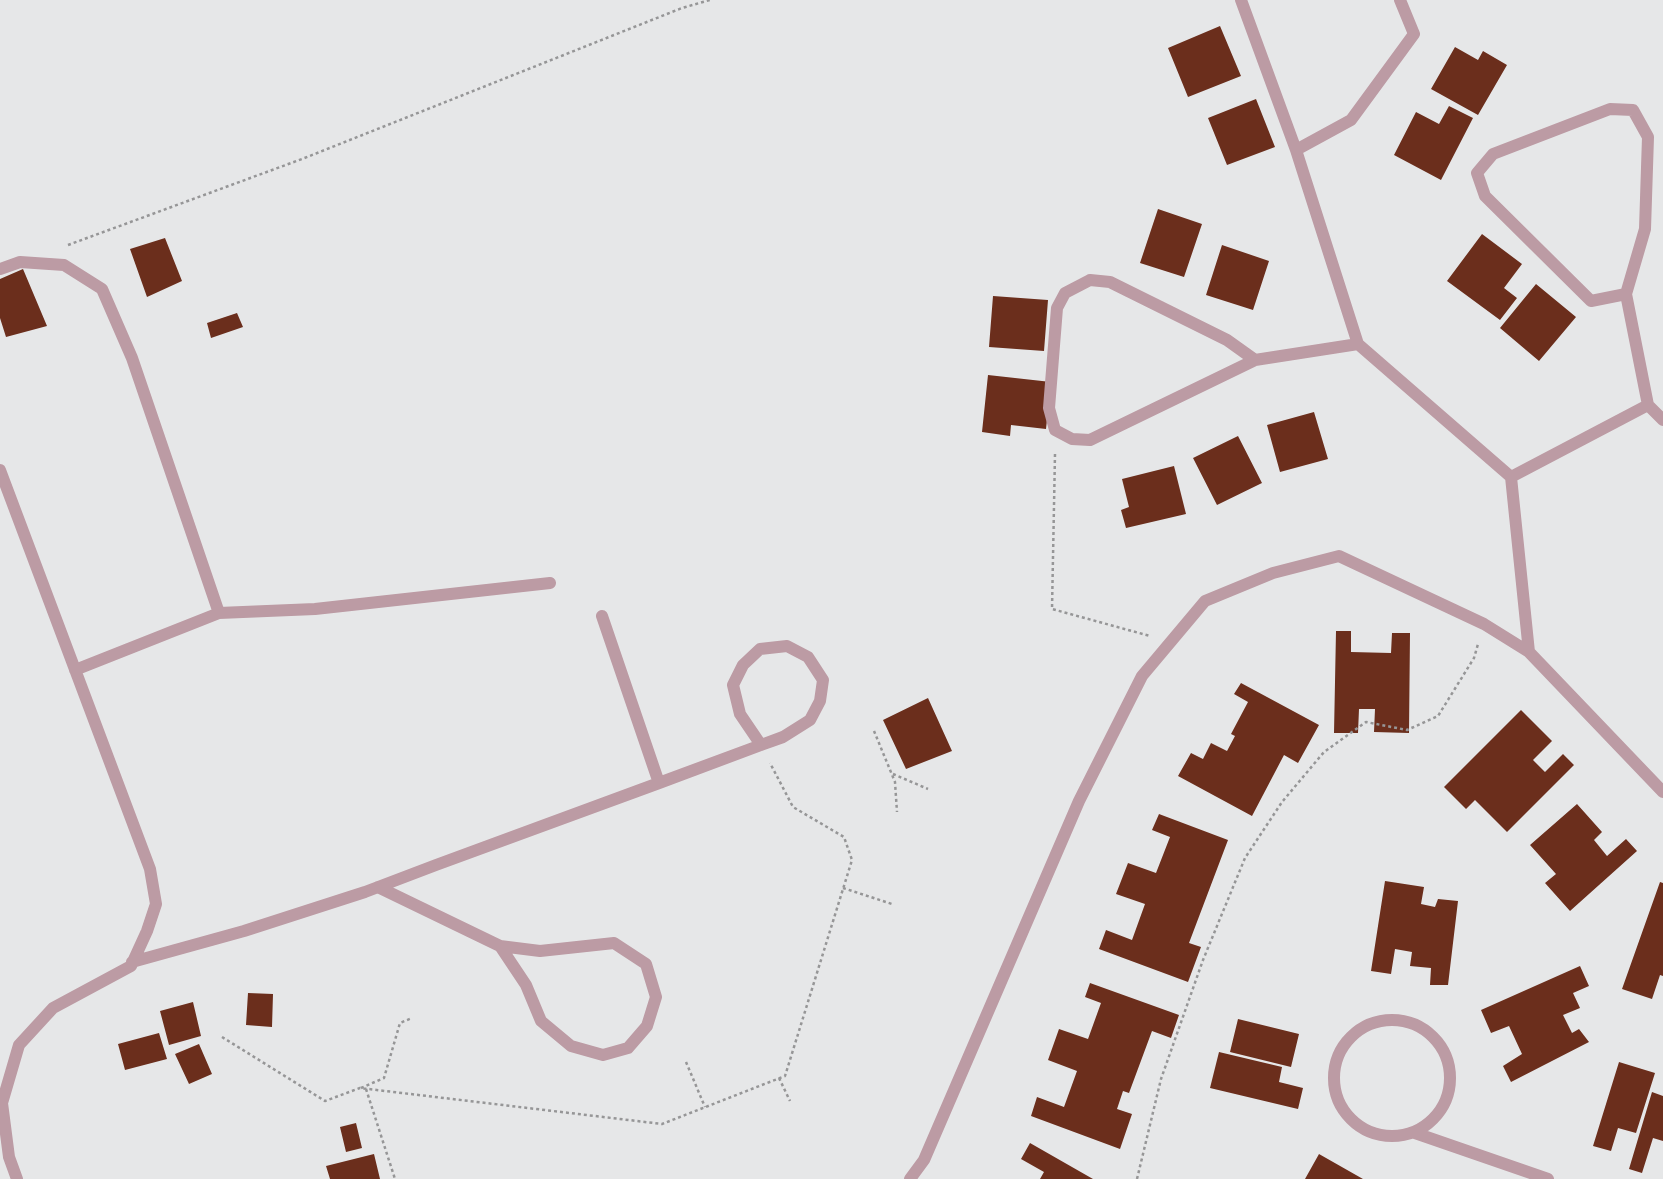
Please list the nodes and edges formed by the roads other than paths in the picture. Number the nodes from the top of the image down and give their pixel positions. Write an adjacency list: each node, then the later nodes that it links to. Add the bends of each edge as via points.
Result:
1 (1241, 0): 3 (street)
2 (1400, 0): 3 (street, via 1414,34 1351,120)
3 (1296, 150): 6 (street)
4 (0, 269): 13 (street, via 20,262 64,265 102,289 132,358)
5 (1626, 294): 5 (street, via 1645,229 1648,137 1633,110 1610,110 1493,154 1477,173 1485,196 1591,301); 8 (street)
6 (1358, 344): 7 (street); 11 (street)
7 (1255, 360): 7 (street, via 1090,440 1072,439 1055,430 1049,408 1057,308 1065,294 1090,280 1110,282 1227,340)
8 (1648, 405): 9 (street); 11 (street)
9 (1663, 420)
10 (0, 470): 16 (street)
11 (1511, 478): 15 (street)
12 (550, 583): 13 (street, via 315,609)
13 (219, 613): 16 (street)
14 (602, 616): 18 (street)
15 (1529, 652): 19 (street); 25 (street, via 1484,624 1339,556 1273,573 1205,601 1142,676 1079,801 924,1160)
16 (75, 670): 22 (street, via 150,869 156,904 147,931)
17 (761, 745): 17 (street, via 782,737 810,720 820,701 823,680 808,657 787,646 760,649 743,665 733,685 740,714); 18 (street)
18 (659, 783): 20 (street)
19 (1663, 792)
20 (378, 887): 21 (street); 22 (street, via 244,932)
21 (500, 946): 21 (street, via 526,985 541,1021 571,1046 603,1055 616,1052 628,1048 647,1026 656,997 646,964 614,943 540,951)
22 (132, 962): 24 (street, via 131,966 53,1008 19,1045 2,1103 9,1157)
23 (1414, 1133): 23 (street, via 1440,1113 1449,1095 1451,1075 1446,1055 1435,1038 1419,1025 1405,1020 1385,1020 1365,1026 1349,1038 1338,1055 1333,1075 1336,1096 1342,1110 1356,1125 1374,1134 1395,1137); 26 (street)
24 (16, 1179)
25 (910, 1179)
26 (1548, 1179)

